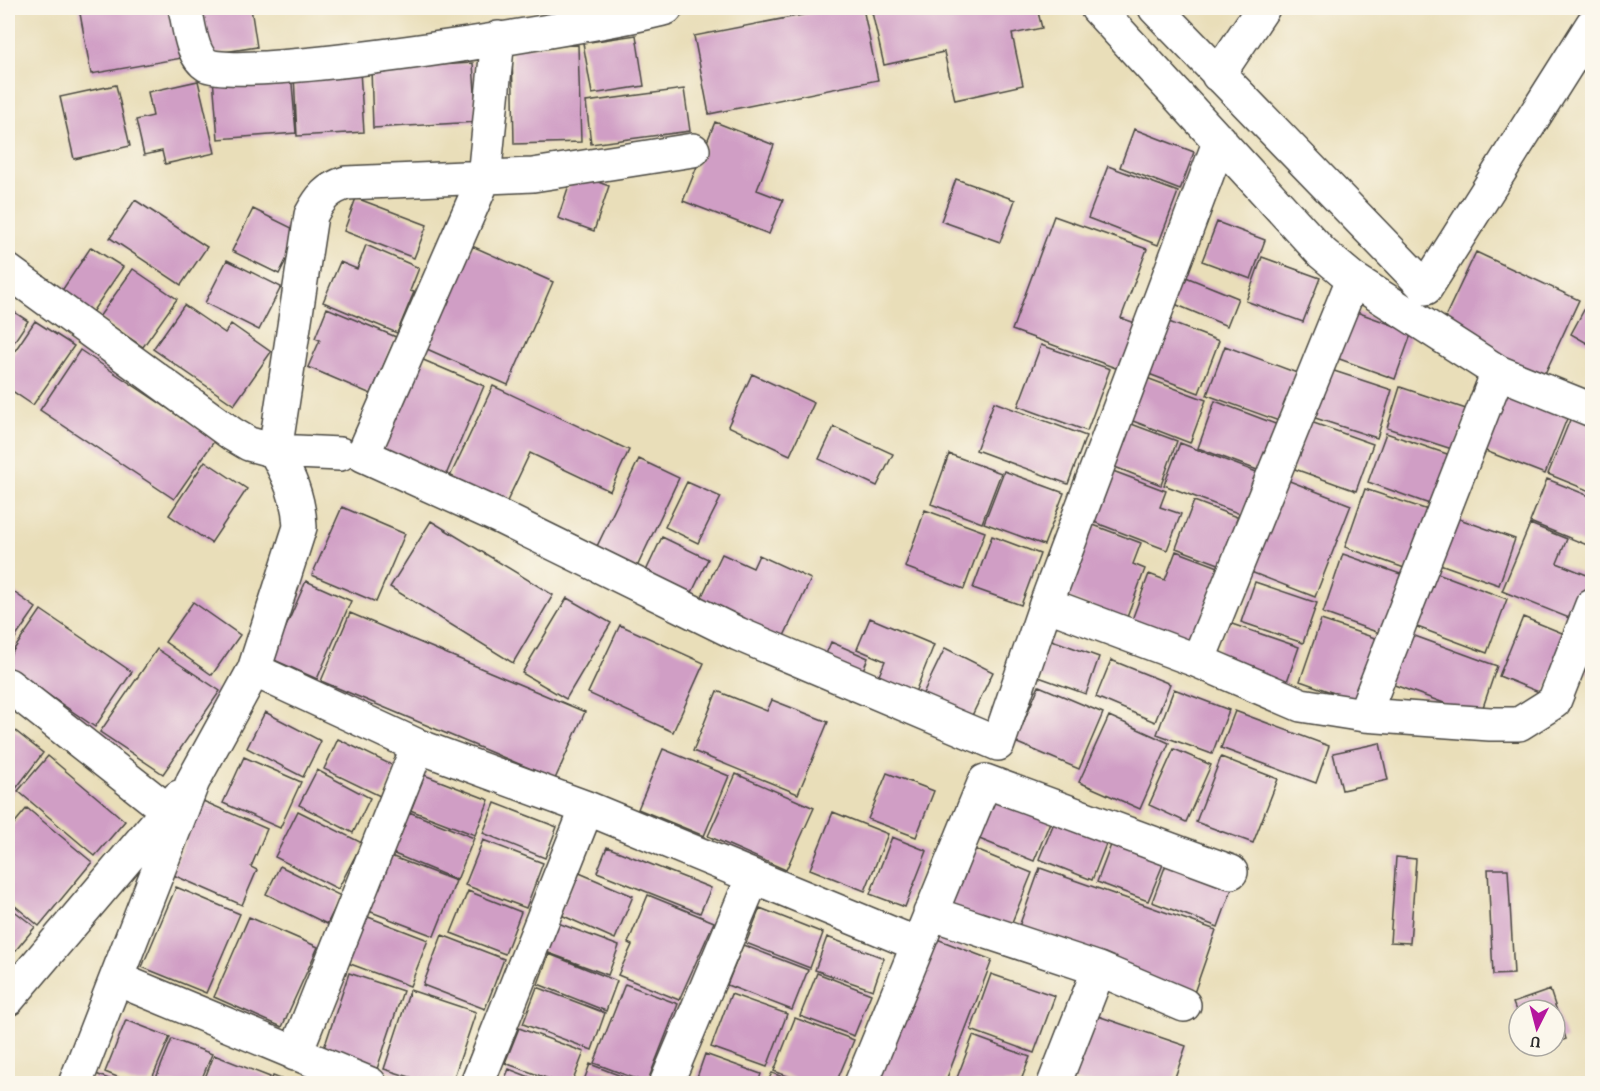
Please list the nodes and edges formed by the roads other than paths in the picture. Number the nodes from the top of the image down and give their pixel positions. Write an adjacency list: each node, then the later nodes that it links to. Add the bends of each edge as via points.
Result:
1 (185, 8): 7 (street, via 197,55 206,65 220,70 299,66)
2 (666, 8): 7 (street)
3 (1097, 8): 9 (street)
4 (1155, 8): 8 (street)
5 (1263, 8): 8 (street)
6 (1593, 25): 8 (street, via 1426,288)
7 (498, 38): 11 (street)
8 (1218, 75)
9 (1220, 140): 13 (street, via 1322,253); 18 (street)
10 (693, 150): 11 (street, via 533,175)
11 (484, 178): 16 (street, via 346,183 331,188 319,200 311,215); 18 (street, via 363,455 502,518 738,634 998,744)
12 (8, 271): 16 (street, via 232,434 249,444)
13 (1353, 279): 14 (street); 20 (street)
14 (1498, 372): 15 (street); 23 (street)
15 (1593, 410)
16 (275, 451): 17 (street); 21 (street, via 300,505 300,527)
17 (340, 454)
18 (1046, 604): 20 (street)
19 (1593, 604): 23 (street, via 1554,702 1519,724)
20 (1198, 661): 23 (street, via 1301,705)
21 (254, 670): 24 (street); 25 (street)
22 (8, 685): 27 (street)
23 (1364, 715)
24 (418, 746): 26 (street); 36 (street)
25 (193, 781): 27 (street); 33 (street)
26 (587, 808): 29 (street); 39 (street)
27 (167, 810): 34 (street)
28 (1231, 872): 30 (street, via 985,781)
29 (753, 877): 31 (street); 40 (street)
30 (930, 913): 31 (street); 32 (street)
31 (917, 944): 41 (street)
32 (1099, 969): 35 (street); 42 (street)
33 (117, 979): 36 (street); 37 (street)
34 (8, 999)
35 (1184, 1005)
36 (295, 1054): 38 (street)
37 (75, 1083)
38 (370, 1083)
39 (477, 1083)
40 (666, 1083)
41 (861, 1083)
42 (1054, 1083)

